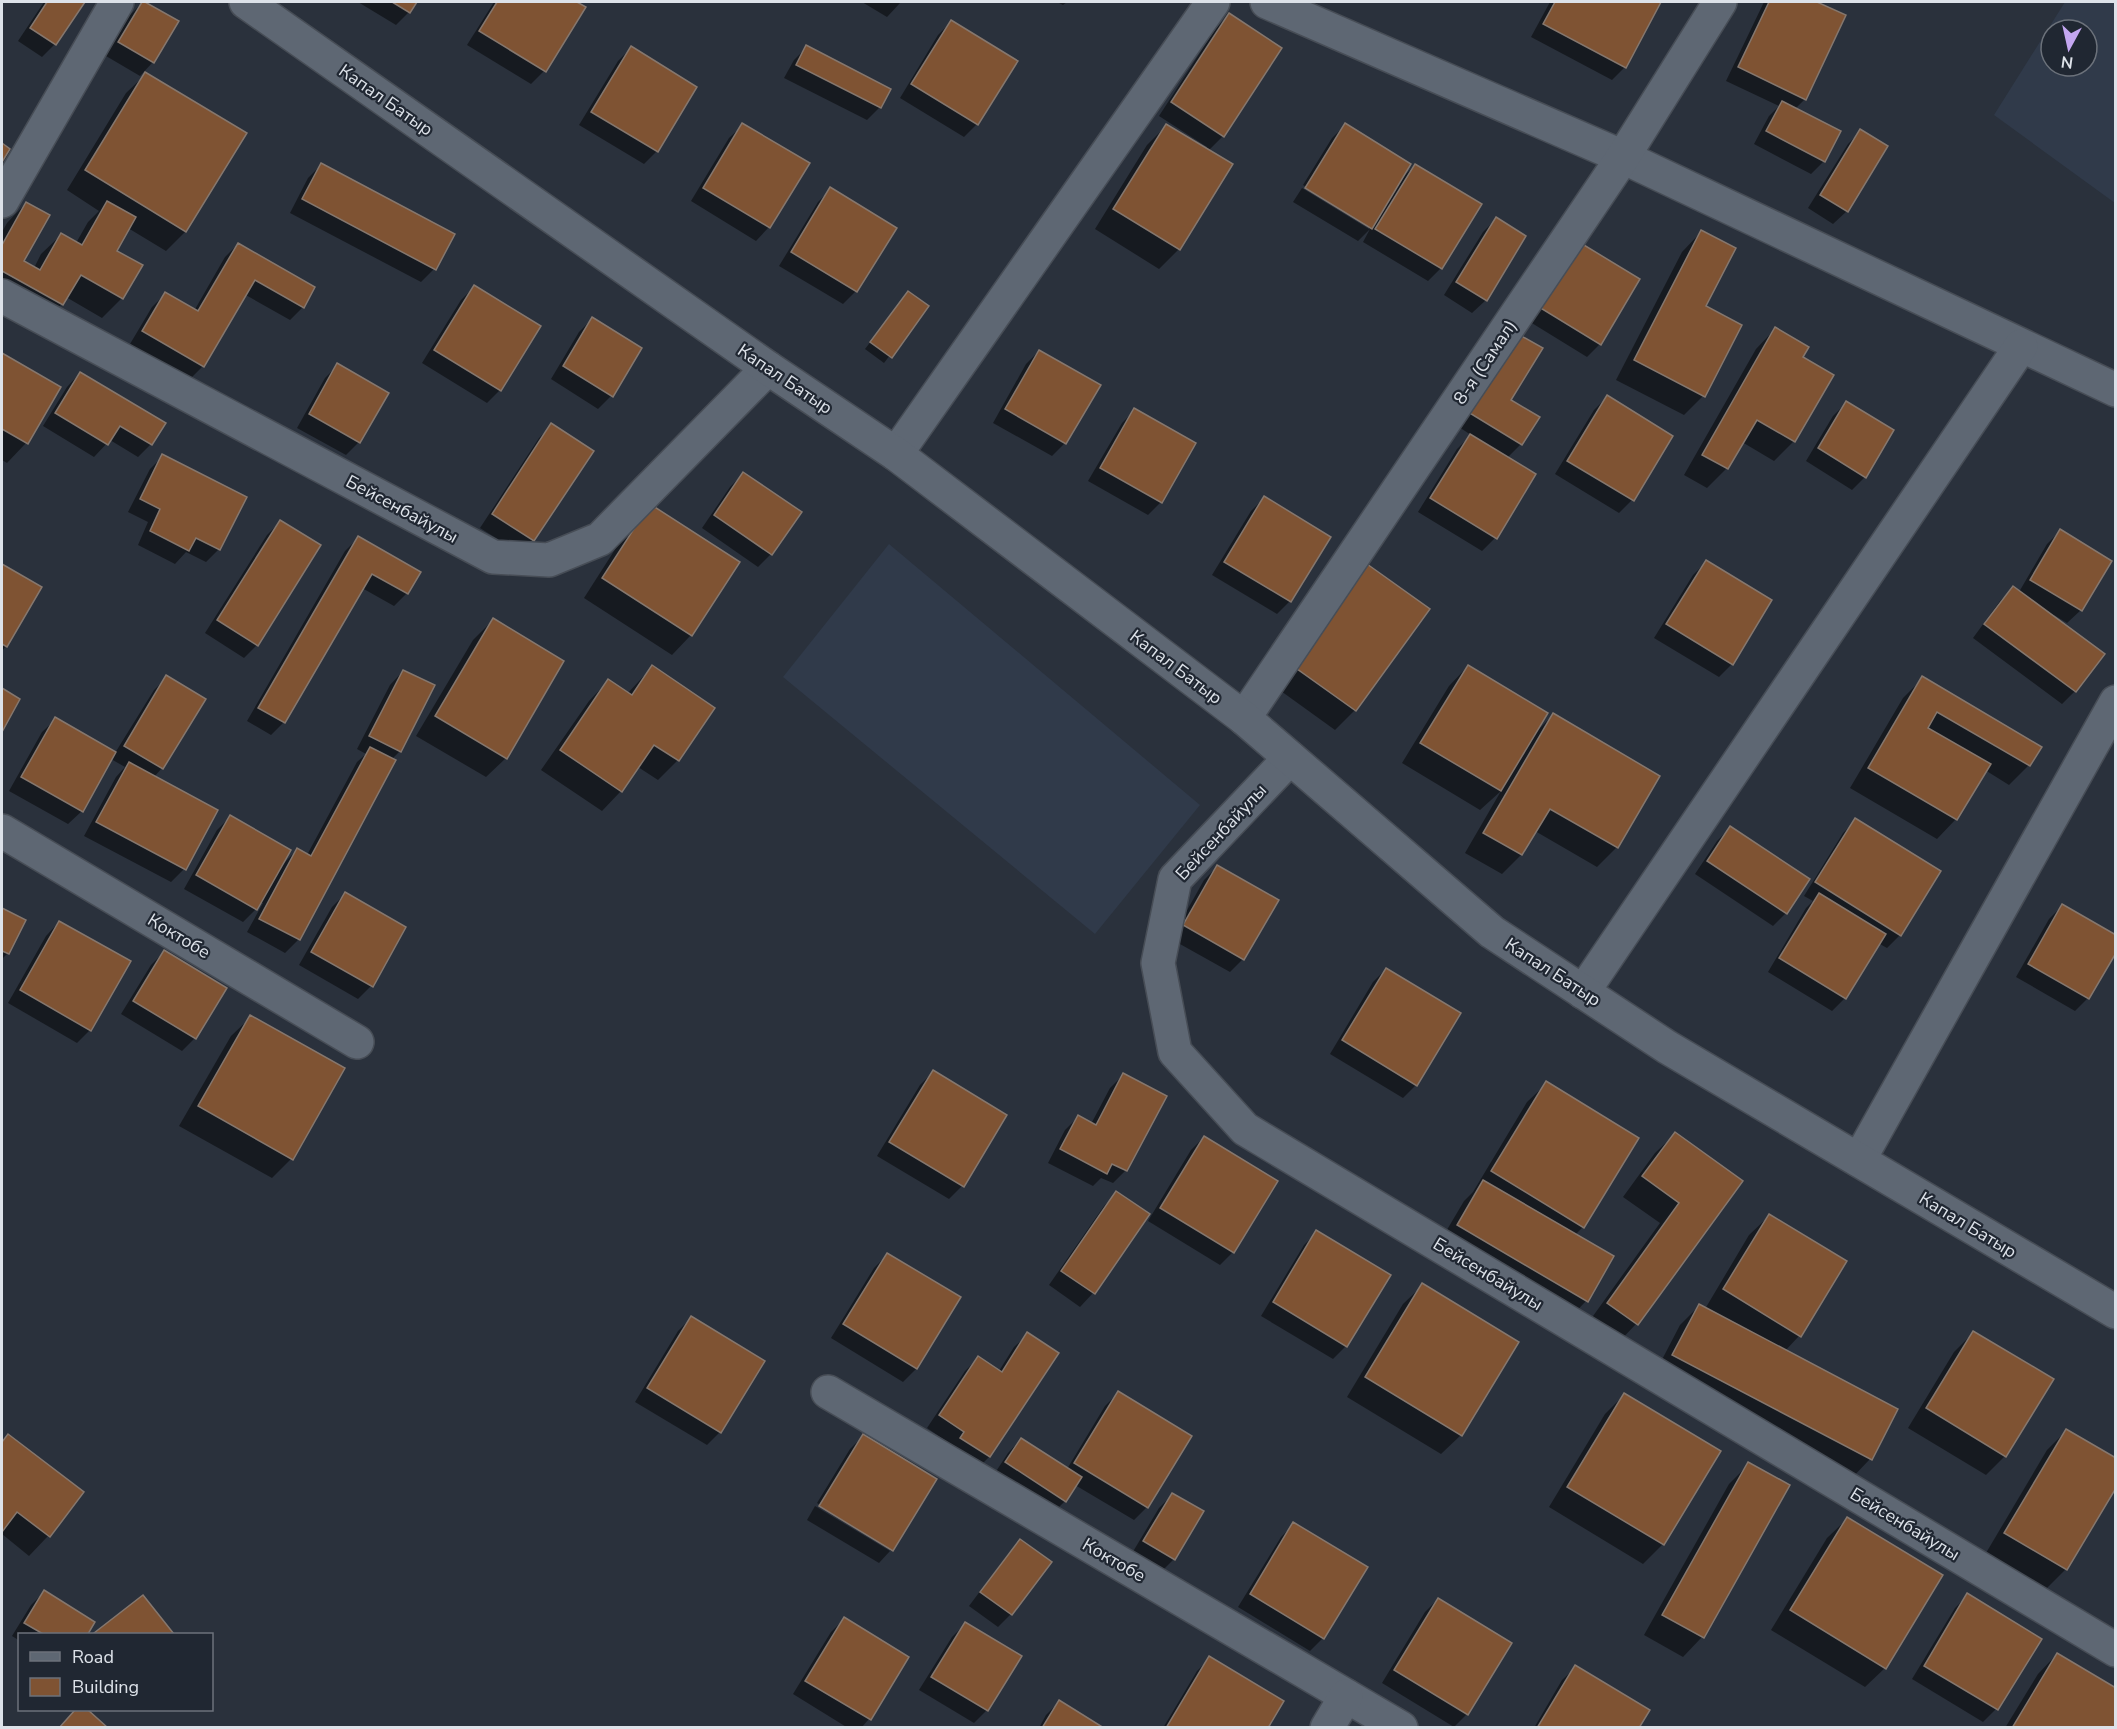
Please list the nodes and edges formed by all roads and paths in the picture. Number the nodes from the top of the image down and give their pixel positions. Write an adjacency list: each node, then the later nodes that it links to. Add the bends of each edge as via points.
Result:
1 (117, 2): 7 (street)
2 (246, 2): 10 (street, Капал Батыр)
3 (1213, 2): 12 (street)
4 (1267, 2): 6 (street)
5 (1720, 2): 6 (street, 8-я (Самал))
6 (1623, 158): 9 (street); 14 (street, 8-я (Самал))
7 (2, 201)
8 (2, 296): 10 (street, Бейсенбайулы, via 494,557 549,560 600,539)
9 (2021, 346): 11 (street); 17 (street)
10 (768, 368): 12 (street, Капал Батыр)
11 (2115, 390)
12 (896, 454): 14 (street, Капал Батыр)
13 (2115, 702): 19 (street)
14 (1244, 718): 15 (street, Капал Батыр)
15 (1290, 758): 17 (street, Капал Батыр, via 1492,932); 22 (street, Бейсенбайулы, via 1175,879 1158,963 1175,1052 1245,1129)
16 (2, 831): 18 (street, Коктобе)
17 (1583, 992): 19 (street, Капал Батыр, via 1667,1047)
18 (357, 1042)
19 (1858, 1160): 20 (street, Капал Батыр)
20 (2115, 1312)
21 (828, 1392): 23 (street, Коктобе)
22 (2115, 1650)
23 (1346, 1696): 24 (street); 25 (street, Коктобе)
24 (1327, 1728)
25 (1401, 1728)

